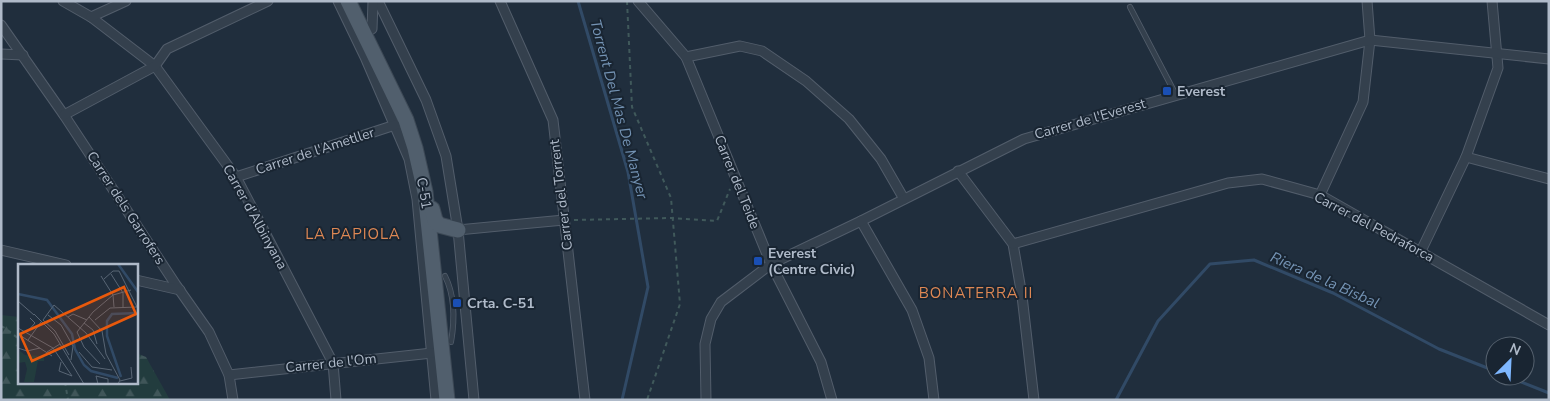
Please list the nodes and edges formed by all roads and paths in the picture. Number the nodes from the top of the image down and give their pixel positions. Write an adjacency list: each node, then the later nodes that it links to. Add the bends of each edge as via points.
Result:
1 (63, 1): 16 (street, Carrer d'Albinyana)
2 (126, 1): 16 (street)
3 (268, 1): 25 (street, via 166,49)
4 (338, 1): 28 (street)
5 (348, 1): 18 (main road, C-51)
6 (354, 1): 18 (main road)
7 (359, 1): 18 (main road, C-51)
8 (373, 1): 18 (street)
9 (378, 1): 43 (street, via 426,100 446,156)
10 (500, 1): 40 (street, Carrer del Torrent, via 553,120)
11 (627, 1): 39 (path, via 632,107 671,198)
12 (638, 1): 23 (street, Carrer del Teide)
13 (1367, 1): 19 (street)
14 (1492, 1): 20 (street)
15 (1130, 7): 27 (lane)
16 (90, 17): 25 (street, Carrer d'Albinyana)
17 (1, 25): 22 (street, Carrer dels Garrofers)
18 (369, 34): 26 (main road, C-51); 42 (main road, C-51, via 415,116 426,151)
19 (1370, 40): 20 (street, Carrer de l'Everest); 27 (street, Carrer de l'Everest); 37 (street, via 1363,102)
20 (1498, 53): 24 (street, Carrer de l'Everest); 32 (street, via 1498,68)
21 (1, 54): 22 (street)
22 (23, 55): 29 (street, Carrer dels Garrofers)
23 (686, 57): 34 (street, Carrer del Teide); 38 (street, via 740,46 762,51 806,81 850,119 881,159)
24 (1549, 59)
25 (155, 66): 29 (street); 35 (street, Carrer d'Albinyana)
26 (387, 80): 28 (street); 31 (main road, C-51)
27 (1176, 95): 33 (street, Carrer de l'Everest, via 1024,139)
28 (384, 99): 30 (street)
29 (64, 115): 50 (street, Carrer dels Garrofers)
30 (395, 125): 35 (street, Carrer de l'Ametller); 54 (street, via 409,159)
31 (410, 132): 42 (main road, via 419,145 432,211); 54 (main road, C-51, via 425,192)
32 (1466, 157): 36 (street); 46 (street)
33 (958, 171): 38 (street, Carrer de l'Everest); 44 (street)
34 (735, 175): 39 (path, via 717,221); 48 (street, Carrer del Teide)
35 (236, 177): 55 (street, Carrer d'Albinyana)
36 (1549, 179)
37 (1320, 195): 44 (street, Carrer del Pedraforca, via 1262,180 1228,183); 46 (street, Carrer del Pedraforca)
38 (904, 199): 41 (street, Carrer de l'Everest)
39 (672, 218): 40 (path); 67 (path, via 680,304)
40 (564, 220): 43 (street); 66 (street, Carrer del Torrent)
41 (861, 222): 48 (street, Carrer de l'Everest); 70 (street, via 912,310 929,358)
42 (439, 225): 43 (main road); 54 (main road, C-51, via 445,276)
43 (458, 230): 65 (street)
44 (1013, 244): 71 (street)
45 (1, 250): 47 (street)
46 (1421, 251): 51 (street, Carrer del Pedraforca)
47 (62, 264)
48 (771, 264): 68 (street, Carrer de l'Everest, via 721,302 712,318 706,344); 69 (street, Carrer del Teide, via 821,362)
49 (138, 280): 50 (street)
50 (180, 290): 56 (street, Carrer dels Garrofers, via 210,332)
51 (1549, 325)
52 (1, 326): 53 (path)
53 (18, 338)
54 (442, 349): 55 (street, Carrer de l'Om); 61 (street); 62 (main road, C-51); 63 (main road, via 448,362); 64 (main road, C-51)
55 (333, 363): 56 (street, Carrer de l'Om); 60 (street, Carrer d'Albinyana)
56 (230, 375): 59 (street, Carrer dels Garrofers)
57 (65, 384): 58 (path)
58 (68, 400)
59 (233, 400)
60 (336, 400)
61 (436, 400)
62 (447, 400)
63 (452, 400)
64 (457, 400)
65 (474, 400)
66 (585, 400)
67 (647, 400)
68 (706, 400)
69 (832, 400)
70 (934, 400)
71 (1034, 400)

